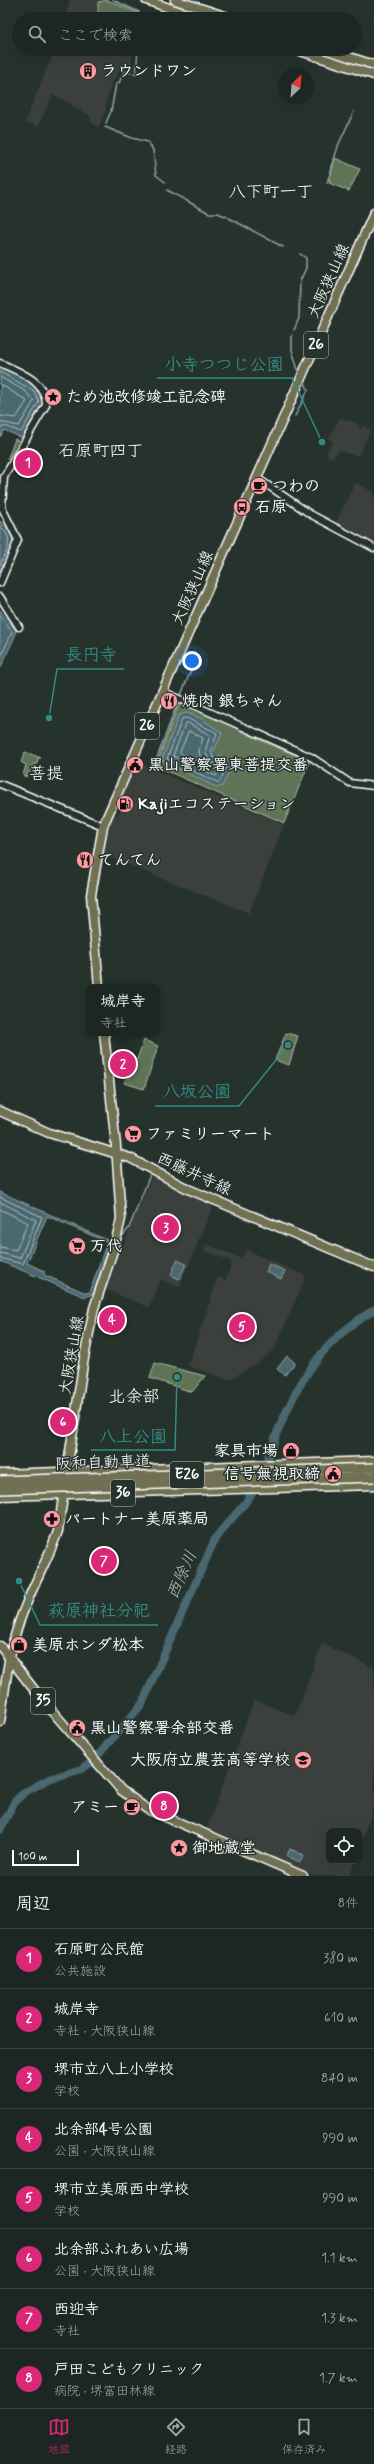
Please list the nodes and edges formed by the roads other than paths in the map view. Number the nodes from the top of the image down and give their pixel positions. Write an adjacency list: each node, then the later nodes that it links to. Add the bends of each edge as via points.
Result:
1 (146, 0): 3 (main road)
2 (175, 0): 4 (main road)
3 (181, 12)
4 (212, 12)
5 (316, 56): 8 (main road)
6 (346, 56): 7 (main road)
7 (374, 65)
8 (374, 75)
9 (374, 213): 11 (main road, 大阪狭山線 / 26)
10 (0, 363): 13 (street, via 22,373 39,385 46,394 46,405 4,477 2,508 18,540)
11 (257, 478): 12 (street, via 310,514); 16 (main road, 大阪狭山線 / 26)
12 (374, 548)
13 (0, 583)
14 (0, 597): 15 (street)
15 (19, 627)
16 (162, 691): 18 (street, via 311,757 350,783); 19 (main road, 大阪狭山線 / 26)
17 (0, 784): 19 (street)
18 (374, 786)
19 (103, 826): 20 (main road, 大阪狭山線 / 26, via 92,895)
20 (99, 984)
21 (104, 1036): 23 (main road, 大阪狭山線)
22 (0, 1112): 23 (main road, 西藤井寺線, via 49,1133)
23 (117, 1154): 24 (main road, 西藤井寺線, via 188,1189); 27 (main road, 大阪狭山線, via 121,1219 94,1308 84,1358)
24 (374, 1267)
25 (374, 1461): 27 (main road, 36)
26 (374, 1468): 30 (highway, 阪和自動車道 / E26, bridge)
27 (68, 1472): 28 (main road, 36); 33 (main road, 大阪狭山線)
28 (0, 1474)
29 (374, 1477): 32 (highway, 阪和自動車道 / E26, bridge)
30 (0, 1481)
31 (374, 1485): 33 (main road, 36)
32 (0, 1489)
33 (64, 1494): 34 (main road, 36); 36 (main road, 大阪狭山線, via 53,1546 17,1628)
34 (0, 1496)
35 (0, 1646): 36 (main road, 35)
36 (10, 1659): 37 (main road, 大阪狭山線); 38 (main road, 35, via 39,1696 127,1795 147,1809)
37 (0, 1722)
38 (303, 1876)

